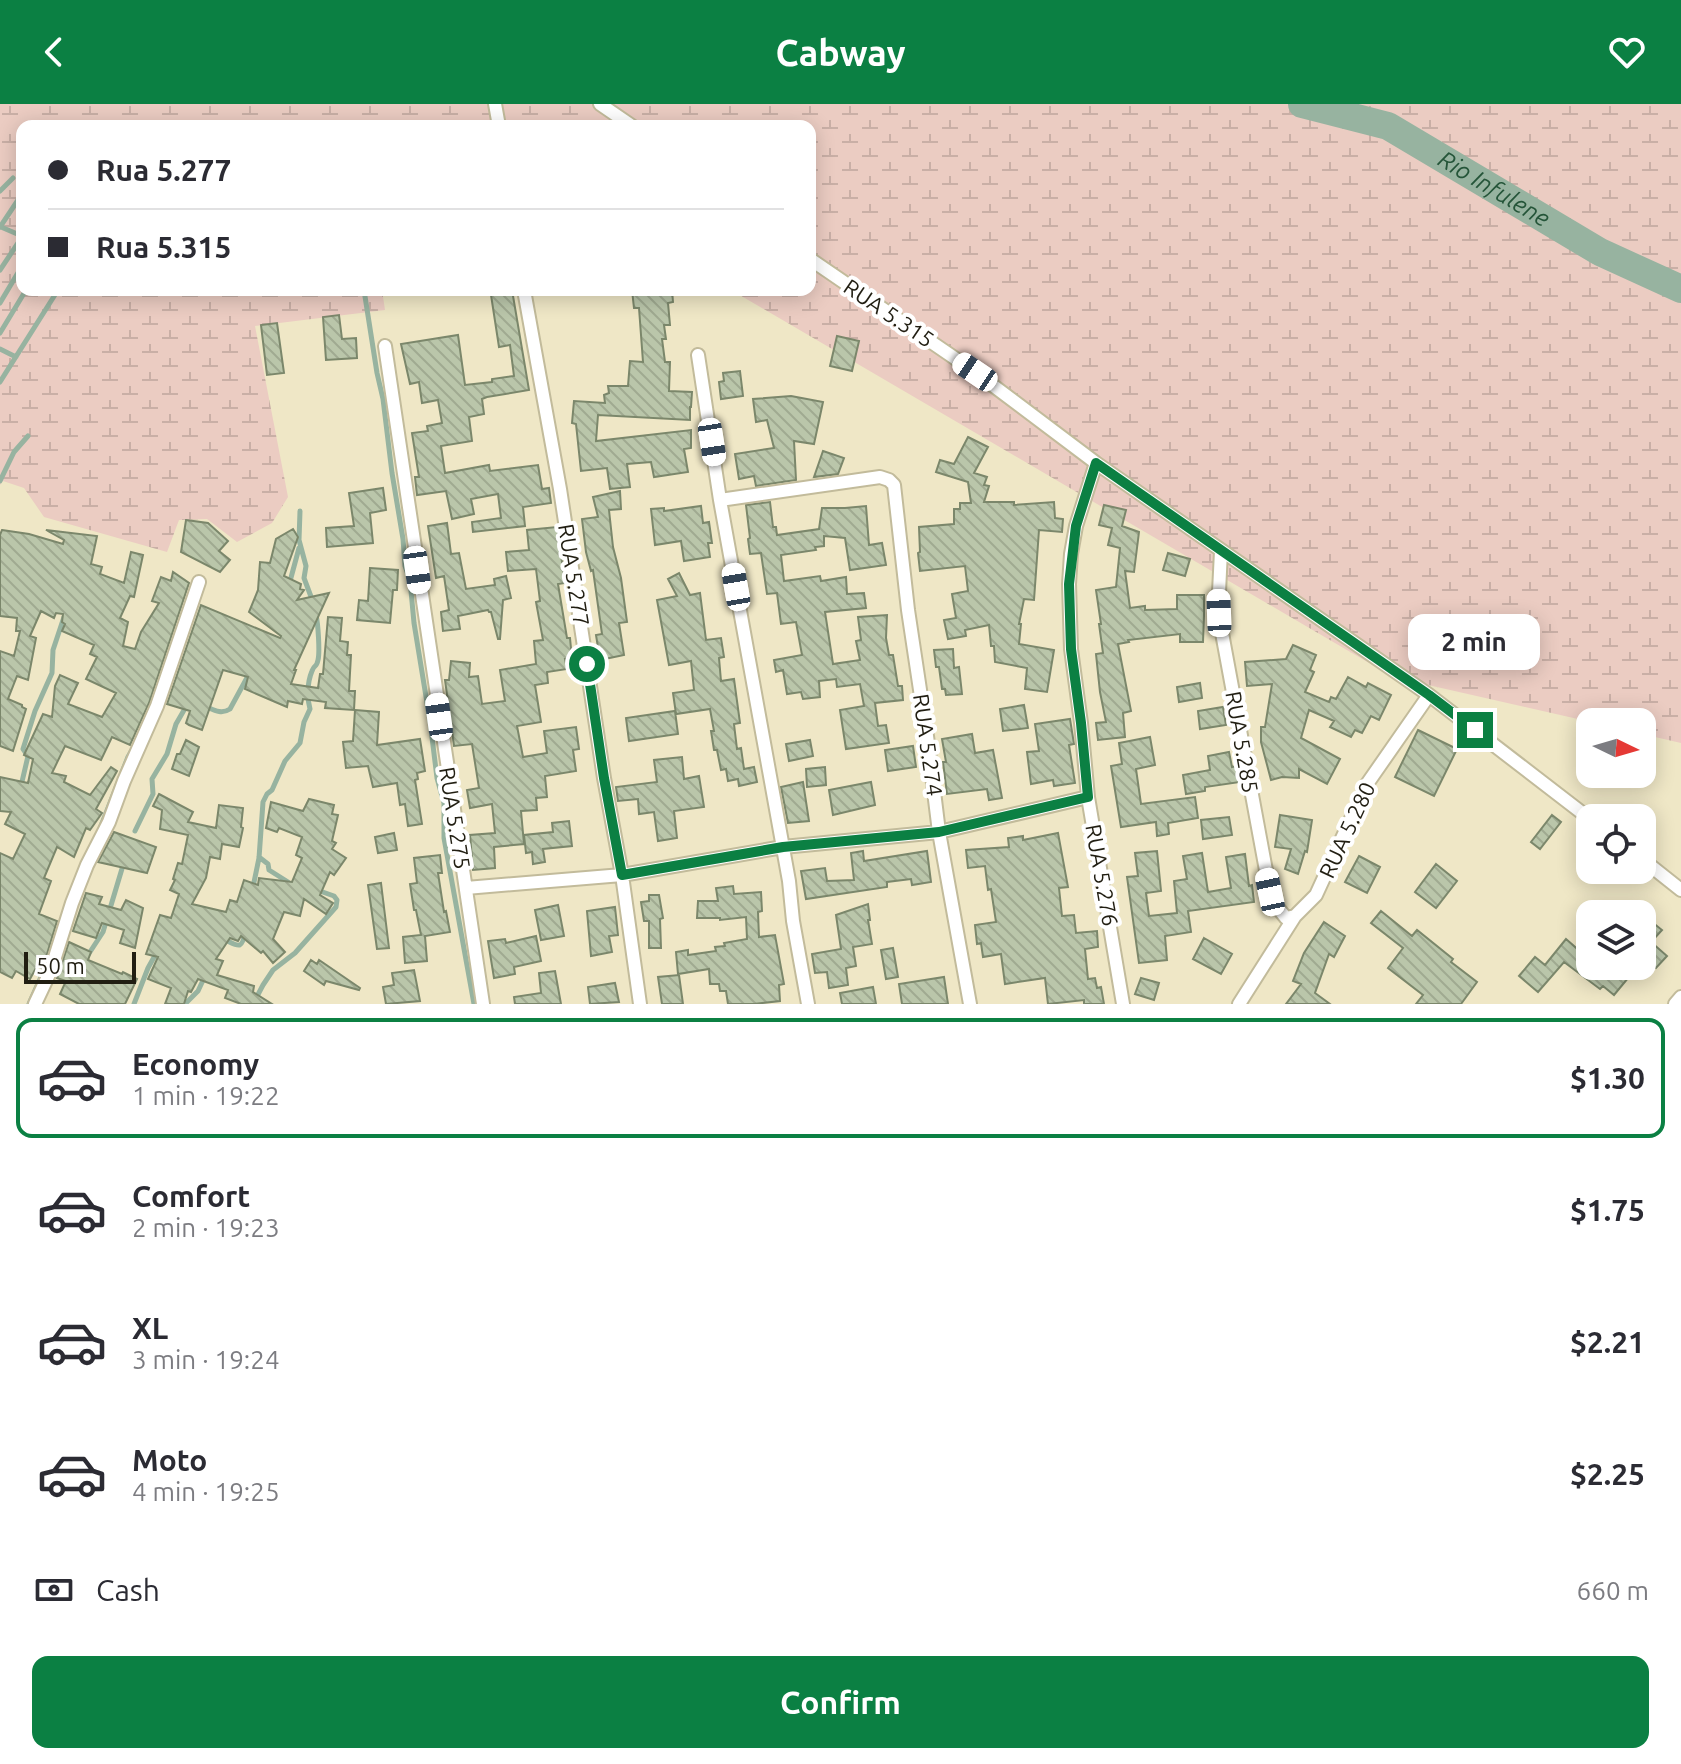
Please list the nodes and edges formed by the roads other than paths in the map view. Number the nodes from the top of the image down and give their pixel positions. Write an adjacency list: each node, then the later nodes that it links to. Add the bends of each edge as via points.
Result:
1 (600, 104): 2 (street)
2 (623, 120)
3 (816, 263): 7 (street, RUA 5.315)
4 (525, 296): 17 (street, RUA 5.277)
5 (385, 346): 18 (street, RUA 5.275)
6 (698, 355): 8 (street)
7 (1096, 463): 9 (street, RUA 5.315); 12 (street, RUA 5.276, via 1076,526 1069,584)
8 (720, 500): 14 (street, RUA 5.274, via 880,477 894,485); 15 (street)
9 (1221, 551): 11 (street, RUA 5.315); 20 (street, RUA 5.285, via 1222,633 1261,849 1278,908 1286,918)
10 (199, 582): 22 (street, via 157,706 87,865)
11 (1429, 695): 13 (street, RUA 5.315); 20 (street, RUA 5.280, via 1367,784 1316,895)
12 (1088, 797): 14 (street); 27 (street, RUA 5.276)
13 (1576, 808)
14 (939, 832): 15 (street); 26 (street, RUA 5.274)
15 (783, 847): 17 (street); 25 (street)
16 (1656, 870): 19 (street)
17 (622, 875): 18 (street); 24 (street, RUA 5.277)
18 (466, 888): 23 (street, RUA 5.275)
19 (1681, 890)
20 (1295, 916): 28 (street, RUA 5.280)
21 (1681, 997): 29 (street)
22 (35, 1004)
23 (483, 1004)
24 (640, 1004)
25 (808, 1004)
26 (970, 1004)
27 (1123, 1004)
28 (1239, 1004)
29 (1675, 1004)

